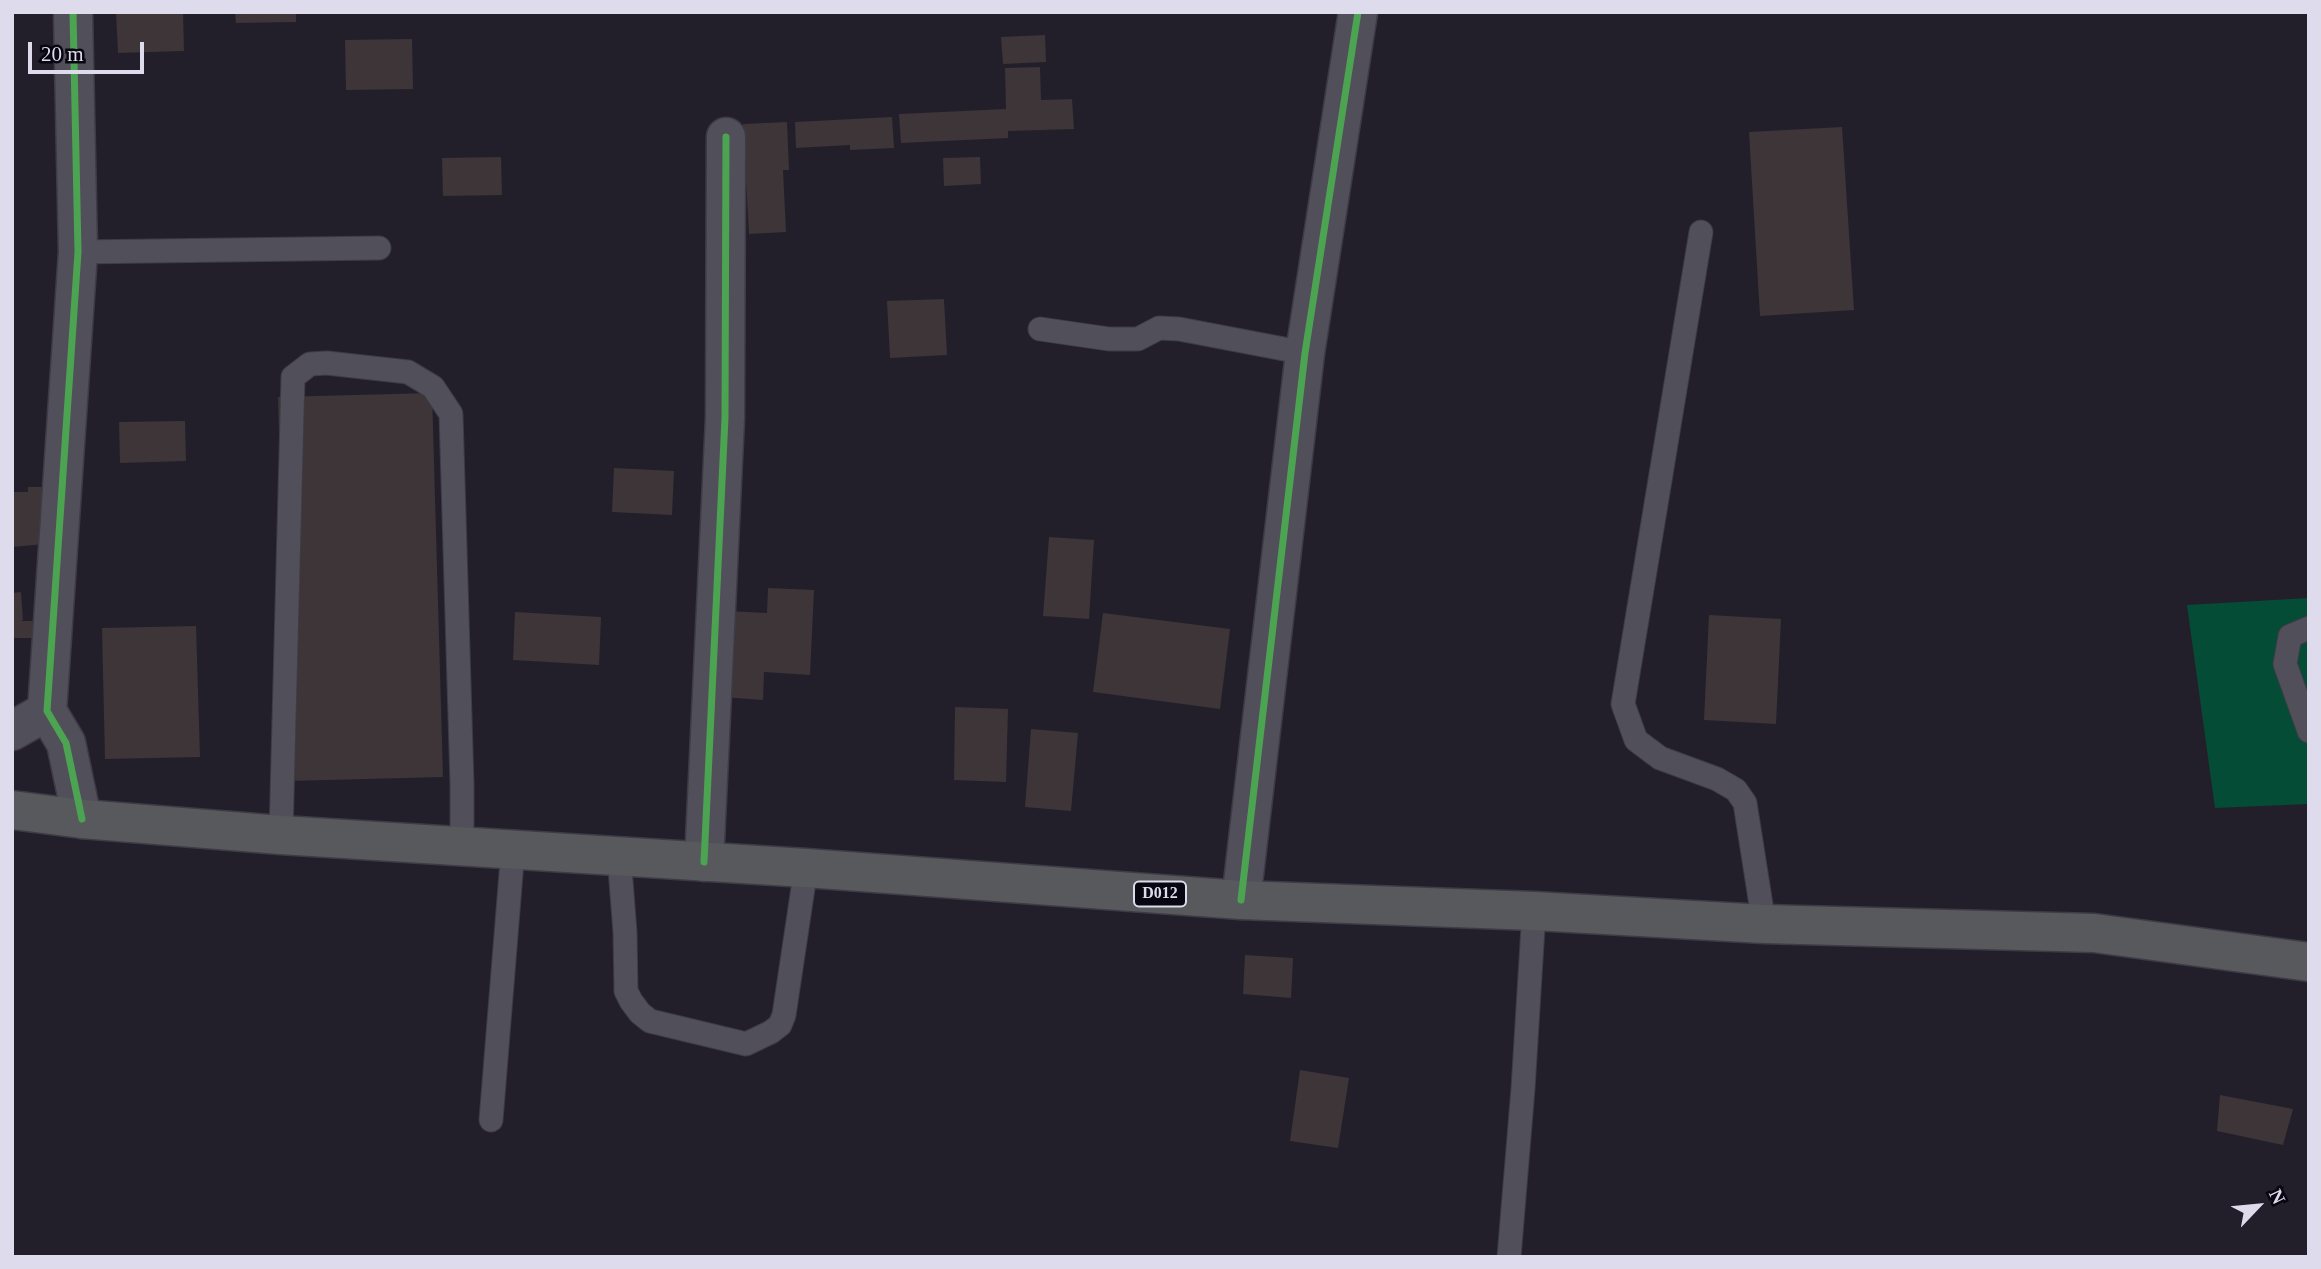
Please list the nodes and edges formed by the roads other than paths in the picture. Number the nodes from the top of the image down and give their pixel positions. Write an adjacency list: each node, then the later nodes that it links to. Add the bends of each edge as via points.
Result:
1 (74, 12): 6 (street)
2 (1358, 12): 8 (street)
3 (726, 137): 19 (street, via 725,418)
4 (1701, 232): 23 (lane, via 1623,704 1636,740 1660,758 1717,779 1736,790 1745,803)
5 (379, 248): 6 (lane)
6 (78, 252): 10 (street)
7 (1040, 329): 8 (lane, via 1138,339 1159,328 1179,329)
8 (1305, 353): 21 (street)
9 (2309, 628): 12 (lane, via 2290,636 2285,664)
10 (47, 710): 11 (street); 14 (street, via 66,743)
11 (12, 731)
12 (2309, 731)
13 (12, 810): 14 (main road, D012)
14 (82, 819): 15 (main road, D012)
15 (281, 835): 16 (main road, D012); 16 (lane, via 293,377 310,364 327,363 408,372 433,387 451,414)
16 (462, 847): 17 (main road, D012)
17 (513, 849): 18 (main road, D012); 25 (lane)
18 (620, 856): 19 (main road, D012); 20 (lane, via 626,991 631,1001 650,1021 746,1044 771,1032 784,1015)
19 (705, 862): 20 (main road, D012)
20 (806, 868): 21 (main road, D012)
21 (1241, 900): 22 (main road, D012)
22 (1534, 911): 23 (main road, D012); 26 (lane)
23 (1764, 924): 24 (main road, D012, via 2094,933)
24 (2309, 962)
25 (491, 1121)
26 (1509, 1257)

